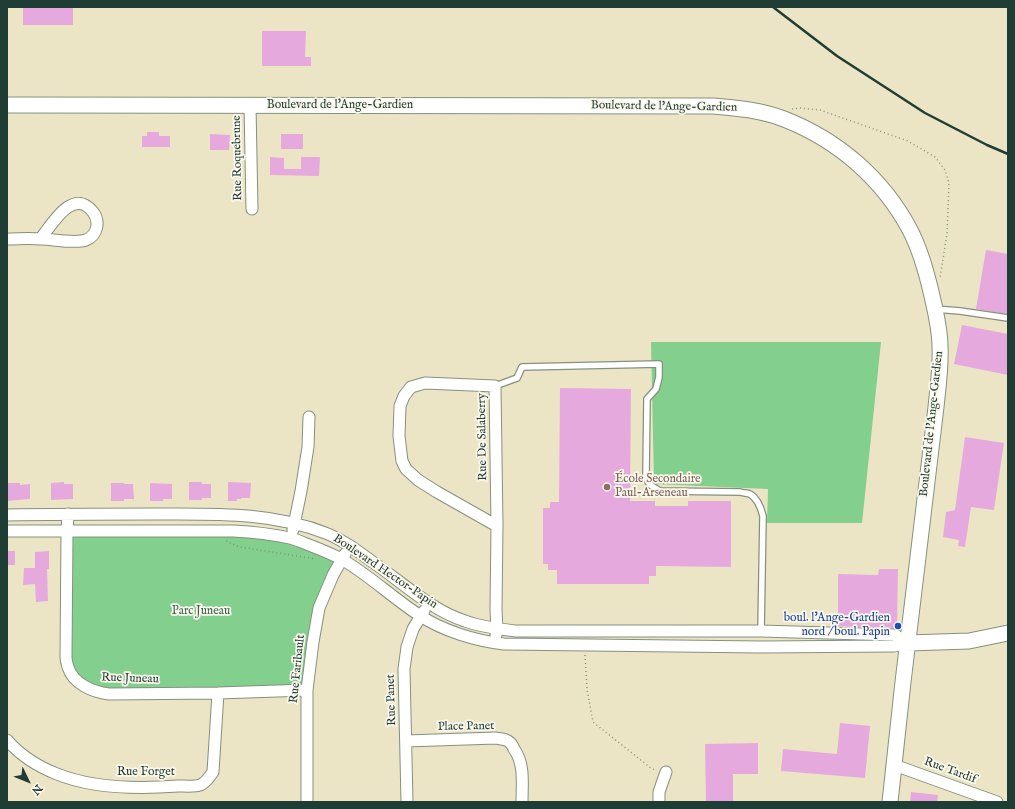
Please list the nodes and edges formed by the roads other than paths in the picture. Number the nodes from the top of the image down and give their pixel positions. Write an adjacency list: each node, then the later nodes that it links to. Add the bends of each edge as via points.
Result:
1 (7, 105): 2 (main road, Boulevard de l'Ange-Gardien)
2 (250, 106): 3 (street, Rue Roquebrune); 6 (main road, Boulevard de l'Ange-Gardien, via 682,105 761,112 790,121 825,139 860,165 876,181 911,232 929,280)
3 (252, 209)
4 (42, 238): 4 (street, via 87,240 97,229 96,216 86,205 73,204 62,212); 5 (street)
5 (7, 239)
6 (935, 309): 7 (lane); 20 (main road, Boulevard de l'Ange-Gardien, via 940,367)
7 (1008, 318)
8 (495, 386): 13 (street, Rue De Salaberry); 13 (street, Rue De Salaberry, via 425,382 411,387 400,406 399,436 402,461 406,469 437,492); 23 (lane, via 517,378 522,367 659,364 656,389 647,399 646,481 660,491 740,492 751,494 756,500 763,516)
9 (309, 417): 12 (street, via 308,447)
10 (68, 514): 11 (street, Boulevard Hector-Papin); 12 (street, Boulevard Hector-Papin, via 230,515); 15 (street, Rue Juneau)
11 (7, 515)
12 (295, 523): 16 (street); 17 (street, Boulevard Hector-Papin, via 329,534)
13 (497, 526): 22 (street, Rue De Salaberry)
14 (7, 532): 15 (street, Boulevard Hector-Papin)
15 (67, 532): 16 (street, Boulevard Hector-Papin, via 232,531); 31 (street, Rue Juneau, via 66,657 74,678 85,687 103,693)
16 (291, 538): 18 (street, Boulevard Hector-Papin)
17 (350, 546): 18 (street, Rue Faribault); 19 (street, Boulevard Hector-Papin)
18 (342, 560): 21 (street, Boulevard Hector-Papin); 30 (street, Rue Faribault, via 319,608 312,642)
19 (429, 603): 21 (street, Rue Panet); 22 (street, Boulevard Hector-Papin, via 465,621)
20 (912, 610): 26 (main road, Boulevard de l'Ange-Gardien); 27 (main road, via 920,631 928,639)
21 (420, 616): 25 (street, Boulevard Hector-Papin, via 457,633); 33 (street, Rue Panet, via 407,647 404,669)
22 (497, 629): 23 (street, Boulevard Hector-Papin); 25 (street, Rue De Salaberry)
23 (761, 631): 26 (street, Boulevard Hector-Papin, via 895,635); 28 (street)
24 (1008, 633): 27 (main road, Boulevard Hector-Papin, via 969,641)
25 (495, 643): 28 (street, Boulevard Hector-Papin)
26 (908, 643): 27 (main road, Boulevard Hector-Papin); 28 (street, Boulevard Hector-Papin, via 894,646); 29 (main road, Boulevard de l'Ange-Gardien)
27 (938, 643): 29 (main road, via 915,653)
28 (761, 647)
29 (905, 666): 34 (main road, Boulevard de l'Ange-Gardien)
30 (307, 690): 31 (street, Rue Juneau); 36 (street, Rue Faribault)
31 (218, 693): 32 (street, Rue Forget, via 213,772 199,785 129,787 82,782 40,767)
32 (7, 740)
33 (406, 741): 37 (street, Rue Panet); 38 (street, Place Panet, via 496,738 508,741 518,753 520,760)
34 (894, 765): 40 (main road, Boulevard de l'Ange-Gardien); 41 (street, Rue Tardif)
35 (666, 772): 39 (street, via 659,792)
36 (307, 802)
37 (407, 802)
38 (522, 802)
39 (659, 802)
40 (890, 802)
41 (997, 802)

